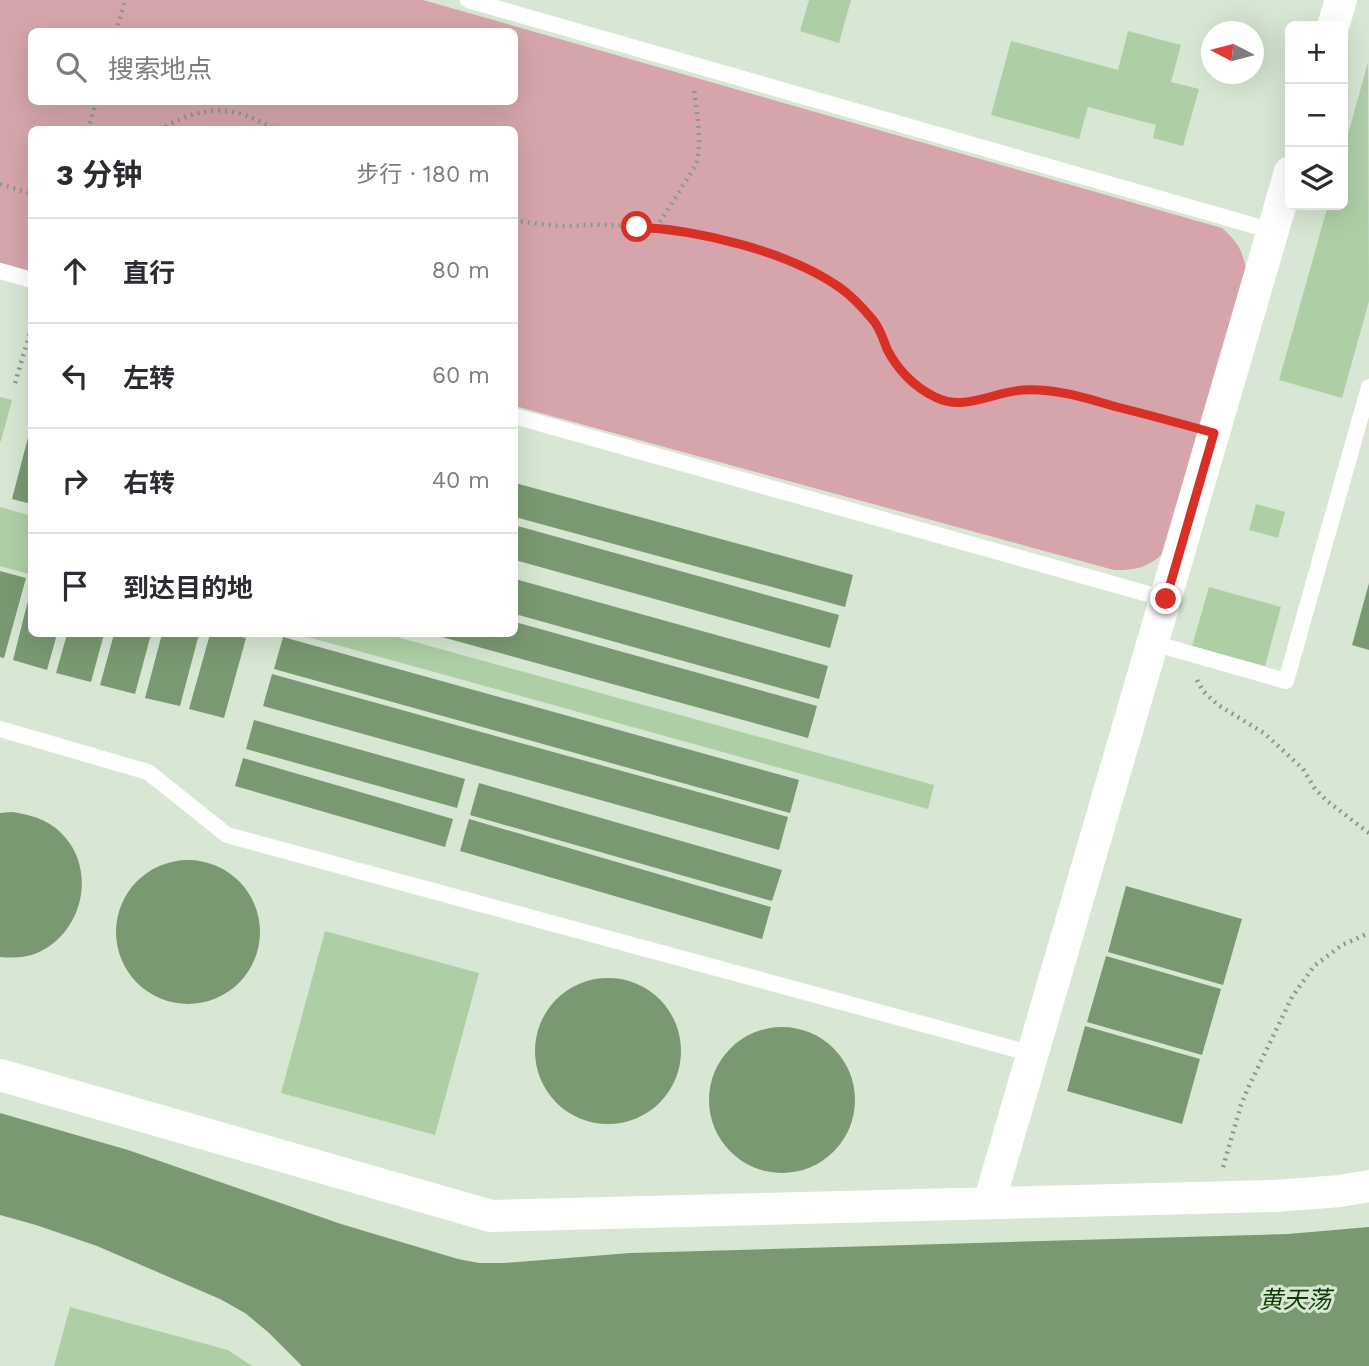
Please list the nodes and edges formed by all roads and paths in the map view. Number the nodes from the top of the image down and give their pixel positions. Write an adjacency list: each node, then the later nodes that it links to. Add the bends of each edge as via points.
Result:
1 (125, 0): 5 (path)
2 (468, 0): 6 (lane)
3 (1341, 0): 4 (street)
4 (1335, 21)
5 (117, 28)
6 (692, 64): 15 (path, via 698,158); 16 (lane)
7 (95, 105): 8 (path)
8 (89, 126)
9 (166, 126): 10 (path, via 218,109 245,114)
10 (268, 126)
11 (0, 184): 13 (path)
12 (1285, 189): 16 (street)
13 (28, 193)
14 (518, 221): 15 (path)
15 (656, 228): 23 (path, via 755,250 838,287 876,324 903,373 935,397 961,403 1020,390 1071,394)
16 (1273, 231): 23 (street)
17 (0, 271): 18 (lane)
18 (28, 279)
19 (28, 339): 20 (path)
20 (15, 383)
21 (1369, 387): 25 (lane, via 1286,681)
22 (518, 417): 24 (lane)
23 (1214, 433): 24 (street)
24 (1166, 599): 25 (street)
25 (1167, 647): 27 (path, via 1218,705 1264,733 1303,769 1327,801); 29 (street)
26 (0, 729): 29 (lane, via 148,772 227,835)
27 (1369, 833)
28 (1369, 933): 32 (path, via 1342,945 1314,966 1292,997 1245,1096)
29 (1032, 1054): 33 (street)
30 (0, 1075): 33 (street, via 491,1216)
31 (1369, 1186): 32 (street)
32 (1214, 1197): 33 (street)
33 (989, 1203)

